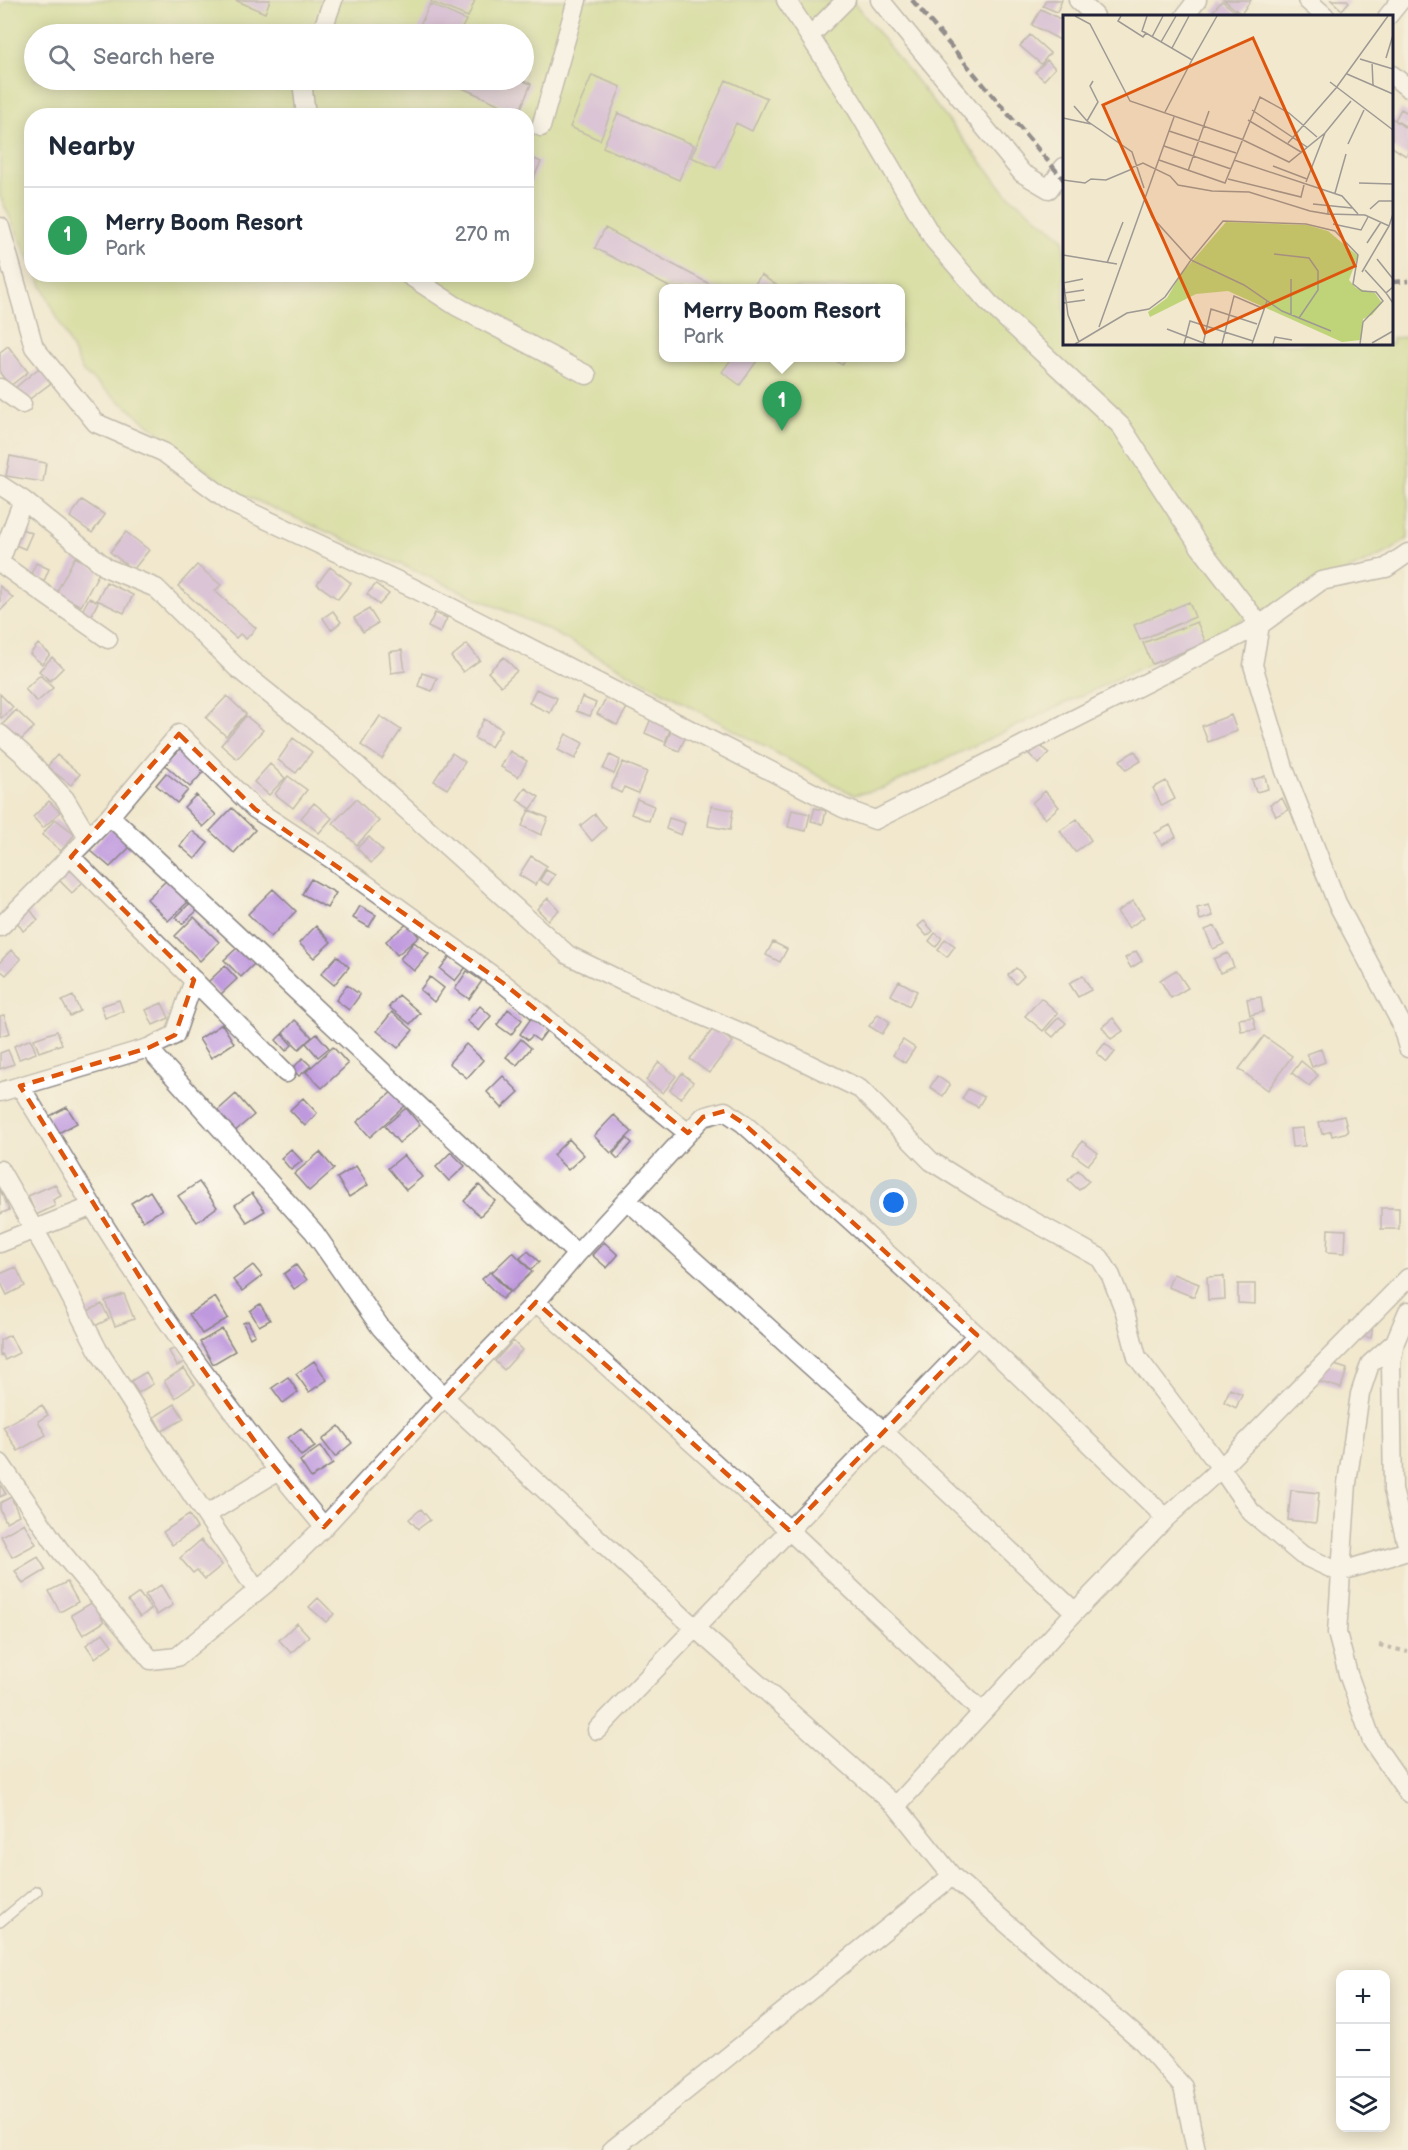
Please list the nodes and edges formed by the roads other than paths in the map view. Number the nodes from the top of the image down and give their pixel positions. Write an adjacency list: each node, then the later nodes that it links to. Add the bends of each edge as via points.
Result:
1 (333, 0): 14 (street)
2 (577, 0): 20 (street)
3 (786, 0): 15 (street)
4 (846, 0): 15 (street)
5 (880, 0): 21 (street, via 1022,173 1049,189)
6 (1078, 0): 10 (street)
7 (1197, 0): 11 (street)
8 (1307, 0): 12 (street)
9 (1401, 0): 13 (street)
10 (1094, 15)
11 (1186, 15)
12 (1324, 15)
13 (1389, 15)
14 (325, 24)
15 (810, 36): 31 (street, via 934,240 988,302 1121,426 1200,547)
16 (1393, 76): 17 (street)
17 (1408, 88)
18 (303, 90): 19 (street)
19 (305, 108)
20 (541, 127)
21 (1063, 170)
22 (0, 227): 31 (street, via 34,347 96,423 163,452 233,504 413,588 843,808 875,820)
23 (419, 282): 24 (street, via 456,306)
24 (587, 375)
25 (0, 388): 26 (street)
26 (22, 404)
27 (0, 485): 28 (street)
28 (23, 500): 30 (street); 59 (street, via 107,568 156,588 237,668 342,752 568,955 860,1089 931,1161 1100,1258 1125,1312 1137,1357)
29 (1408, 553): 31 (street, via 1386,568 1321,581)
30 (0, 562): 32 (street)
31 (1260, 625): 40 (street, via 1252,665 1285,771 1337,903 1401,1023)
32 (108, 639)
33 (0, 734): 35 (street, via 65,799)
34 (110, 816): 35 (street); 44 (street, via 179,734 255,809 339,864 503,983); 50 (street)
35 (88, 837): 36 (street)
36 (71, 857): 37 (street); 38 (street)
37 (0, 927)
38 (194, 980): 39 (street, via 175,1035); 41 (street)
39 (148, 1048): 42 (street); 56 (street, via 314,1232 381,1328)
40 (1408, 1048)
41 (286, 1073)
42 (20, 1086): 43 (street); 47 (street)
43 (0, 1092)
44 (688, 1133): 46 (street); 54 (street, via 703,1117 725,1111 743,1123)
45 (0, 1170): 48 (street)
46 (627, 1200): 50 (street); 57 (street)
47 (93, 1206): 48 (street); 60 (street, via 161,1311)
48 (34, 1228): 49 (street); 61 (street, via 99,1350)
49 (0, 1243)
50 (577, 1254): 52 (street)
51 (1408, 1278): 59 (street)
52 (536, 1302): 56 (street); 64 (street)
53 (1408, 1311): 55 (street)
54 (977, 1335): 57 (street); 62 (street)
55 (1395, 1342): 65 (street, via 1391,1363 1392,1490); 67 (street, via 1370,1364 1360,1394)
56 (444, 1396): 63 (street); 70 (street)
57 (884, 1432): 64 (street); 69 (street)
58 (0, 1463): 68 (street, via 59,1549 151,1660 177,1657)
59 (1221, 1468): 62 (street); 67 (street, via 1251,1512 1302,1555)
60 (278, 1471): 61 (street); 63 (street)
61 (206, 1515): 68 (street)
62 (1166, 1518): 69 (street)
63 (324, 1527): 68 (street)
64 (789, 1530): 70 (street); 71 (street)
65 (1408, 1542)
66 (1408, 1551): 67 (street)
67 (1340, 1572): 73 (street, via 1336,1633 1348,1674 1372,1741)
68 (257, 1591)
69 (1075, 1612): 71 (street)
70 (694, 1628): 72 (street); 74 (street)
71 (982, 1712): 74 (street)
72 (597, 1730)
73 (1408, 1793)
74 (896, 1806): 75 (street)
75 (952, 1876): 78 (street); 79 (street, via 1142,2041 1176,2079 1183,2087)
76 (37, 1891): 77 (lane)
77 (0, 1922)
78 (612, 2150)
79 (1197, 2150)

